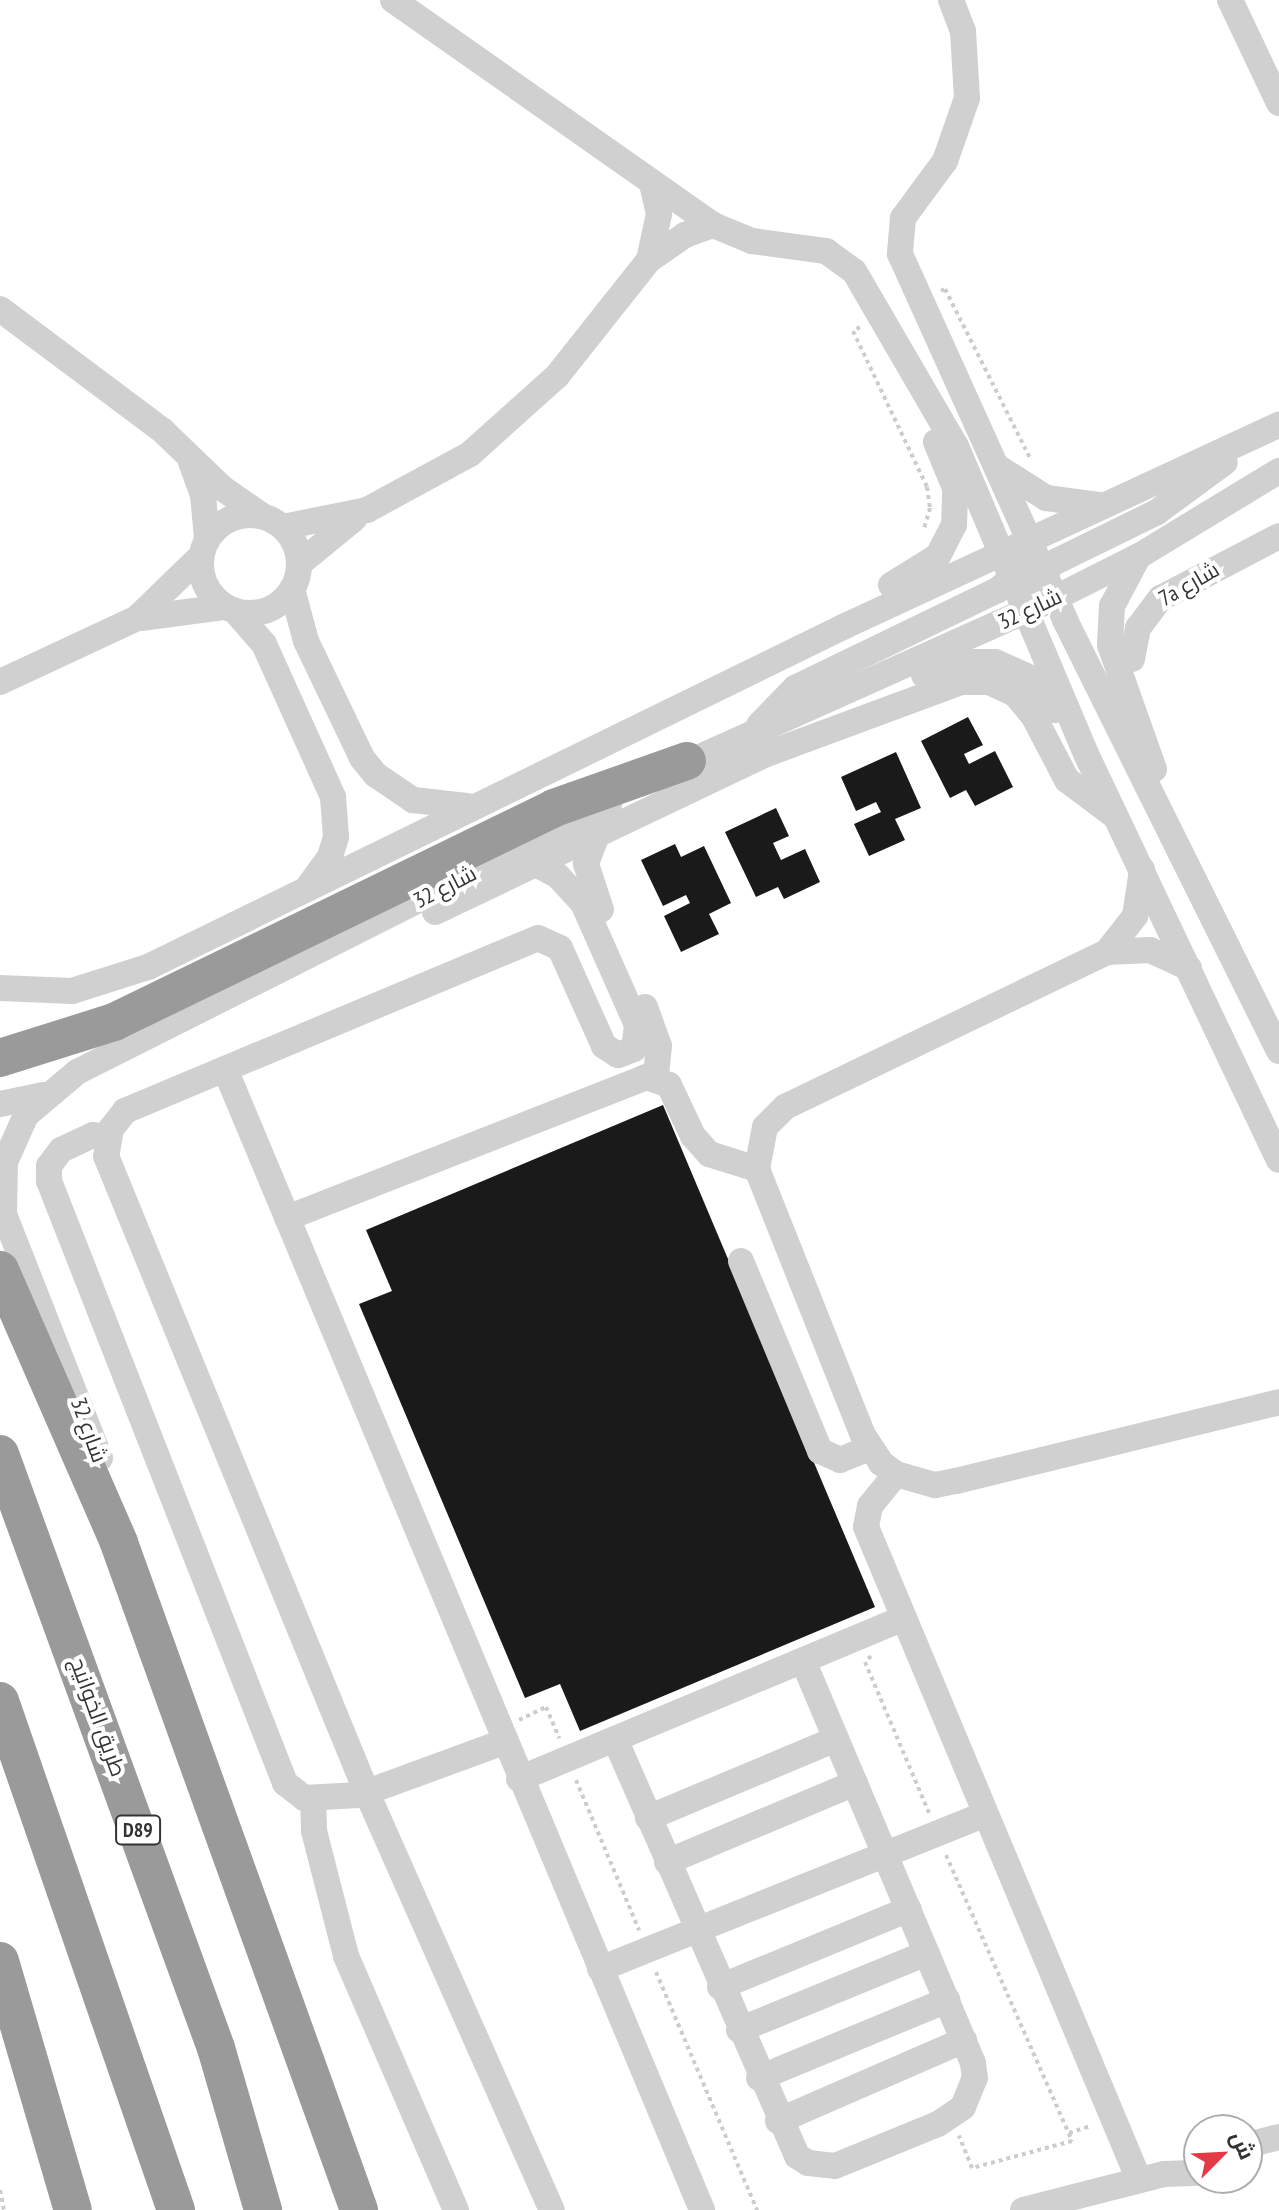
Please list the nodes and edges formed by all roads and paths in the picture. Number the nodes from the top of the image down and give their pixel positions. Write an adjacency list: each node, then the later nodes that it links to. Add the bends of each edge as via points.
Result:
1 (393, 0): 5 (street)
2 (951, 0): 12 (street, via 963,31 967,98 945,161 903,218 900,254)
3 (1230, 0): 4 (street)
4 (1279, 103)
5 (652, 183): 6 (street); 7 (street, via 659,214)
6 (713, 225): 7 (street, via 672,242); 9 (street, via 752,241 810,246 841,259 864,285)
7 (649, 260): 15 (street, via 557,376 501,431 437,476)
8 (0, 309): 11 (street)
9 (912, 367): 20 (street, via 956,446); 29 (street, via 922,409 955,488 954,525 926,567 870,597)
10 (1271, 429): 14 (street); 22 (street, via 1157,512)
11 (187, 455): 16 (street); 19 (street, via 203,495)
12 (995, 466): 14 (street, via 1046,498); 18 (street)
13 (1274, 469): 21 (street, شارع 32)
14 (1107, 505): 18 (street)
15 (367, 510): 16 (street); 23 (street)
16 (272, 521): 19 (street, via 236,516); 23 (street)
17 (1279, 536): 30 (street, 7a شارع, via 1161,598 1138,628)
18 (1029, 540): 20 (street); 22 (street); 24 (street, via 1024,562)
19 (204, 547): 26 (street, via 205,585); 28 (street)
20 (1003, 552): 24 (street); 29 (street)
21 (1139, 556): 25 (street, شارع 32); 37 (street, via 1112,606 1110,645 1153,764)
22 (1043, 571): 25 (street); 27 (street)
23 (296, 577): 26 (street, via 273,607); 36 (street, via 306,641 362,758 376,775 413,800 434,806)
24 (1011, 581): 27 (street); 33 (street, via 795,688)
25 (1055, 598): 27 (street, شارع 32); 37 (street)
26 (230, 609): 28 (street); 42 (street, via 264,644 333,797 333,847)
27 (1023, 613): 32 (street, شارع 32); 34 (street)
28 (137, 618): 31 (street)
29 (843, 627): 36 (street)
30 (1132, 659)
31 (0, 682)
32 (848, 691): 33 (street, شارع 32); 34 (street, via 888,690 960,662 995,662 1041,689)
33 (756, 730): 35 (street, شارع 32)
34 (1087, 756): 38 (street)
35 (687, 761): 45 (street, شارع 32); 50 (highway, via 586,794 114,1022)
36 (479, 805): 42 (street)
37 (1164, 815): 49 (street)
38 (1116, 816): 39 (street, via 1067,780 1026,704 1003,687 975,680 764,755); 41 (street)
39 (598, 832): 40 (street); 52 (street, via 588,852 587,875 657,1036)
40 (534, 863): 45 (street, via 345,951); 51 (street, via 567,883 583,903 637,1025 634,1049 618,1055 604,1046 554,942 538,938)
41 (1142, 870): 43 (street, via 1135,916); 44 (street)
42 (306, 890): 46 (street)
43 (1107, 952): 44 (street, via 1150,950); 57 (street, via 785,1107 765,1127)
44 (1189, 968): 56 (street)
45 (264, 977): 53 (street, شارع 32, via 77,1072)
46 (111, 982): 47 (street, via 72,991); 48 (street, via 57,1003)
47 (0, 988)
48 (0, 1007)
49 (1277, 1045)
50 (0, 1058)
51 (225, 1069): 55 (street, via 125,1111); 58 (street)
52 (656, 1077): 57 (street, via 669,1085 700,1146 719,1161); 58 (street)
53 (43, 1095): 54 (street); 65 (street, شارع 32, via 9,1150 4,1214 98,1453)
54 (0, 1104)
55 (109, 1137): 74 (street, via 111,1174); 76 (street, via 93,1135 61,1150 51,1160 49,1181 285,1783 297,1795)
56 (1279, 1160)
57 (757, 1169): 62 (street)
58 (287, 1218): 72 (street)
59 (741, 1261): 62 (street, via 820,1451 840,1460)
60 (0, 1270): 65 (highway)
61 (1279, 1402): 64 (street, via 935,1485)
62 (870, 1448): 64 (street)
63 (0, 1454): 91 (highway, طريق الخوانيج / D89)
64 (896, 1474): 66 (street, via 870,1506 866,1527)
65 (119, 1543): 104 (highway)
66 (903, 1618): 67 (street); 77 (street)
67 (862, 1635): 68 (street); 79 (path, via 872,1660 865,1662)
68 (803, 1660): 70 (street); 71 (street)
69 (0, 1701): 101 (highway)
70 (615, 1739): 73 (street); 78 (street)
71 (836, 1739): 75 (street); 78 (street)
72 (504, 1742): 73 (street); 74 (street)
73 (519, 1779): 86 (street)
74 (362, 1782): 76 (street); 106 (street)
75 (855, 1783): 80 (street); 81 (street)
76 (318, 1797): 105 (street, via 314,1831 346,1956)
77 (984, 1815): 79 (street); 97 (street)
78 (648, 1818): 81 (street)
79 (937, 1833): 80 (street); 93 (path, via 1072,2141 972,2168)
80 (885, 1854): 82 (street); 83 (street)
81 (667, 1862): 83 (street)
82 (909, 1909): 84 (street); 87 (street)
83 (696, 1930): 86 (street); 87 (street)
84 (927, 1953): 88 (street); 89 (street)
85 (0, 1961): 100 (highway)
86 (600, 1969): 107 (street)
87 (720, 1987): 89 (street)
88 (947, 2000): 90 (street); 92 (street)
89 (739, 2030): 92 (street)
90 (964, 2040): 93 (street, via 975,2078 963,2107); 94 (street)
91 (216, 2048): 102 (highway, طريق الخوانيج / D89); 103 (highway)
92 (759, 2078): 94 (street)
93 (952, 2117): 94 (street, via 835,2166 797,2156)
94 (778, 2121)
95 (1183, 2164): 97 (street)
96 (1183, 2174): 97 (street)
97 (1151, 2177): 108 (street)
98 (0, 2190): 99 (path)
99 (4, 2210)
100 (73, 2210)
101 (176, 2210)
102 (263, 2210)
103 (286, 2210)
104 (359, 2210)
105 (456, 2210)
106 (552, 2210)
107 (702, 2210)
108 (1023, 2210)

